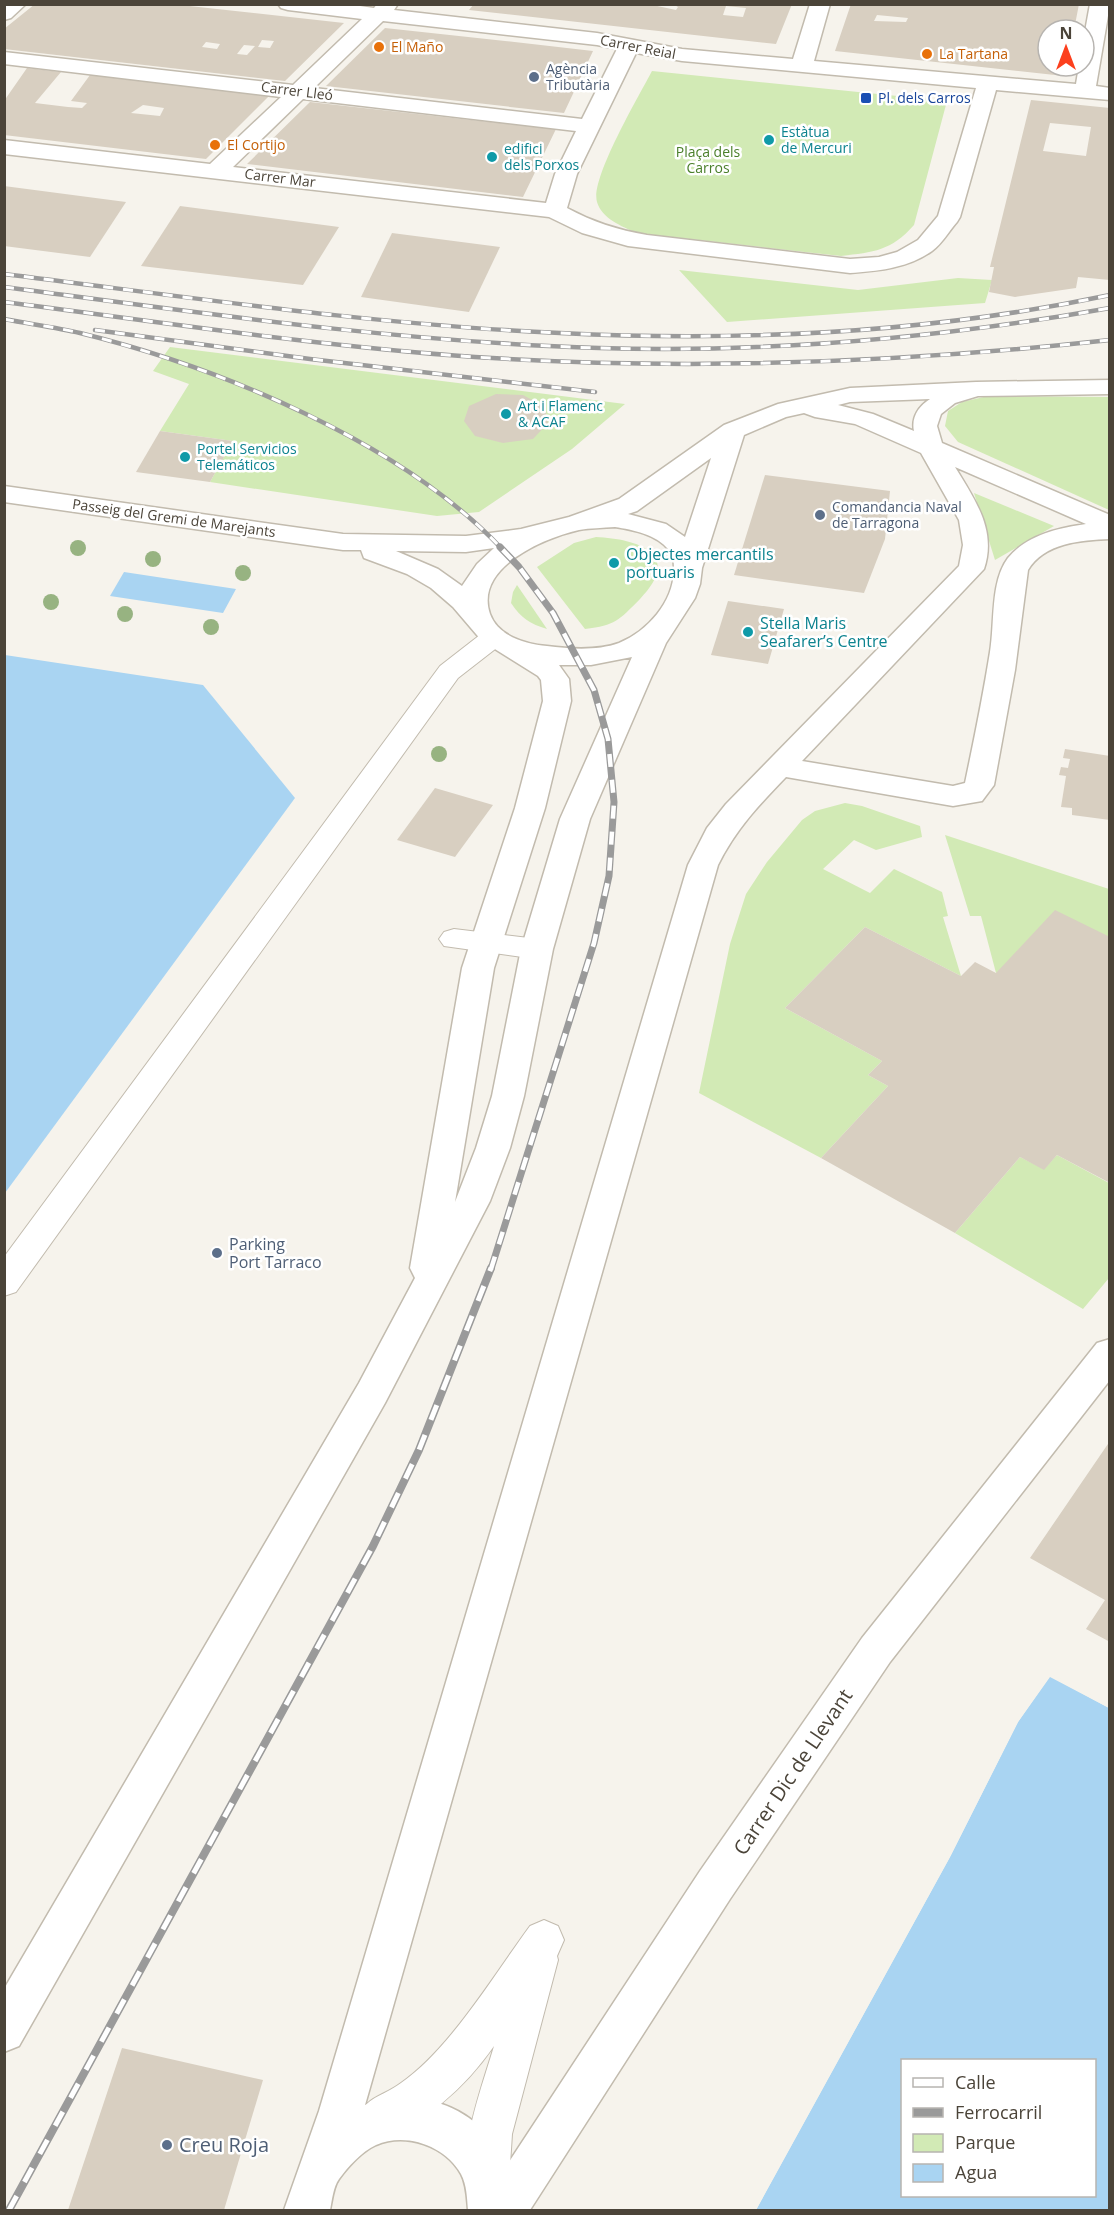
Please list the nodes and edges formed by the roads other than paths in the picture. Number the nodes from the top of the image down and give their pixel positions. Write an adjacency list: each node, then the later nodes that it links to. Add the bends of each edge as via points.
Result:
1 (16, 4): 6 (street)
2 (288, 4): 5 (street, Carrer Reial)
3 (820, 4): 9 (street)
4 (1100, 4): 12 (street)
5 (383, 10): 7 (street, Carrer Reial); 11 (street)
6 (4, 14)
7 (629, 45): 9 (street, Carrer Reial, via 682,55); 14 (street)
8 (4, 58): 11 (street, Carrer Lleó)
9 (801, 65): 10 (street, Carrer Reial)
10 (988, 82): 12 (street, Carrer Reial); 17 (street, via 949,218 926,245 905,257 850,266 632,241 594,230)
11 (297, 91): 14 (street, Carrer Lleó); 16 (street)
12 (1085, 91): 13 (street, Carrer Reial)
13 (1110, 94)
14 (590, 126): 17 (street, via 566,174)
15 (4, 147): 16 (street, Carrer Mar)
16 (216, 171): 17 (street, Carrer Mar)
17 (555, 211)
18 (1110, 387): 19 (street)
19 (976, 389): 20 (street, via 850,395); 22 (street, via 950,394 931,407 925,423)
20 (778, 411): 21 (street); 22 (street, via 849,414)
21 (733, 430): 24 (street, via 628,505); 28 (street)
22 (930, 448): 25 (street); 32 (street, via 973,522 977,549 971,569)
23 (4, 494): 27 (street, Passeig del Gremi de Marejants)
24 (569, 525): 27 (street, Passeig del Gremi de Marejants, via 521,537 466,544); 28 (street, via 615,519 651,527 677,543 685,553); 29 (street, via 521,543 483,573 474,587)
25 (1110, 525)
26 (1110, 531): 32 (street, via 1056,538 1037,547 1016,565 980,785 972,794 953,796)
27 (343, 542): 29 (street, Passeig del Gremi de Marejants, via 431,574)
28 (687, 572): 30 (street, via 681,600)
29 (475, 614): 31 (street, via 482,626)
30 (665, 623): 31 (street, via 640,644 595,656 562,658 529,653); 35 (street, via 647,653 575,819)
31 (502, 642): 34 (street, via 548,670 555,679 557,701 530,808); 36 (lane, via 449,672)
32 (778, 766): 42 (street, via 736,811 703,865 341,2111)
33 (454, 939): 34 (lane)
34 (486, 943): 35 (lane); 37 (street, via 476,979)
35 (537, 949): 37 (street, via 508,1096 493,1148 473,1201)
36 (4, 1283)
37 (423, 1293): 39 (street, via 372,1394)
38 (1110, 1353): 41 (street, Carrer Dic de Llevant, via 876,1650)
39 (4, 2031)
40 (374, 2123): 41 (street, via 402,2117 430,2122 455,2134 475,2155); 41 (lane, via 417,2098 463,2054 544,1940 491,2134); 42 (street, via 348,2136 327,2157)
41 (494, 2201)
42 (310, 2202)

